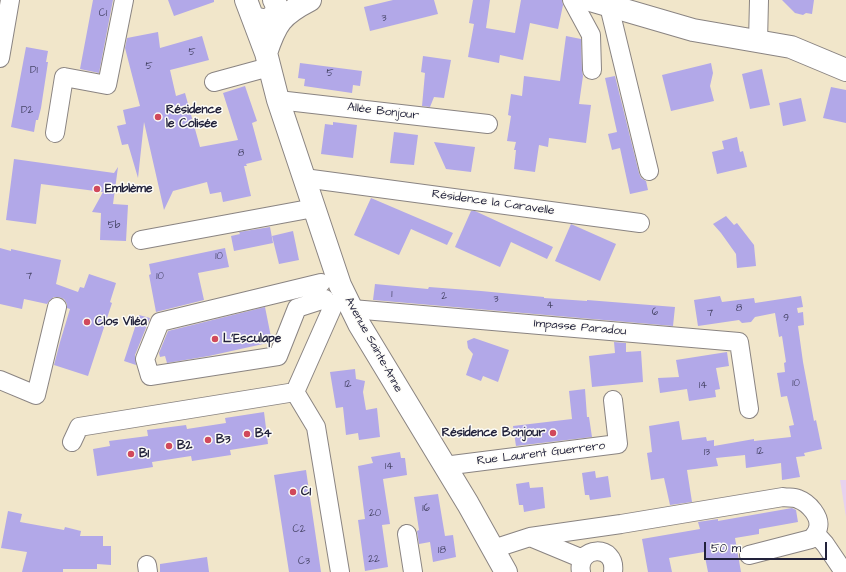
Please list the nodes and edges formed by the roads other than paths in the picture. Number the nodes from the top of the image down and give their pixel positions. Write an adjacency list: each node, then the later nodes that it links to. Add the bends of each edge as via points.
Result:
1 (10, 0): 10 (street)
2 (124, 0): 17 (street, via 107,85 64,77)
3 (310, 0): 8 (main road, via 292,10)
4 (572, 0): 12 (street, via 591,34)
5 (759, 0): 9 (street)
6 (599, 3): 9 (main road, via 693,30); 18 (street)
7 (250, 4): 8 (main road, via 255,18 263,21 270,19); 11 (main road, Avenue Sainte-Anne)
8 (275, 13): 11 (main road)
9 (758, 42): 13 (main road, via 791,47)
10 (0, 58)
11 (267, 60): 14 (street); 15 (main road, Avenue Sainte-Anne)
12 (592, 70)
13 (846, 70)
14 (214, 82)
15 (278, 100): 16 (street, Allée Bonjour); 19 (main road, Avenue Sainte-Anne)
16 (488, 124)
17 (55, 133)
18 (649, 171)
19 (304, 178): 20 (main road, Avenue Sainte-Anne); 21 (street, Résidence la Caravelle)
20 (314, 208): 22 (street); 23 (main road, Avenue Sainte-Anne)
21 (640, 223)
22 (141, 240)
23 (329, 255): 24 (street); 24 (main road, Avenue Sainte-Anne, via 340,285)
24 (336, 306): 24 (street, via 160,322 145,359 150,376 278,356 297,308); 27 (street); 29 (street, Impasse Paradou, via 739,342); 31 (main road, Avenue Sainte-Anne)
25 (57, 307): 26 (street, via 36,395)
26 (0, 380)
27 (295, 392): 30 (street, via 79,427); 39 (street, via 316,427)
28 (613, 400): 31 (street, Rue Laurent Guerrero, via 618,444)
29 (749, 410)
30 (72, 442)
31 (444, 466): 35 (main road, Avenue Sainte-Anne)
32 (407, 534): 40 (street)
33 (816, 534): 34 (street, via 819,528 817,516 807,504 797,498 783,497 622,524); 36 (street, via 811,539); 42 (street)
34 (530, 536): 35 (street); 37 (street)
35 (493, 549): 38 (main road, Avenue Sainte-Anne)
36 (749, 555)
37 (582, 566): 41 (street, via 586,555 595,551 610,556 613,561)
38 (503, 571)
39 (340, 572)
40 (413, 572)
41 (613, 572)
42 (844, 572)

